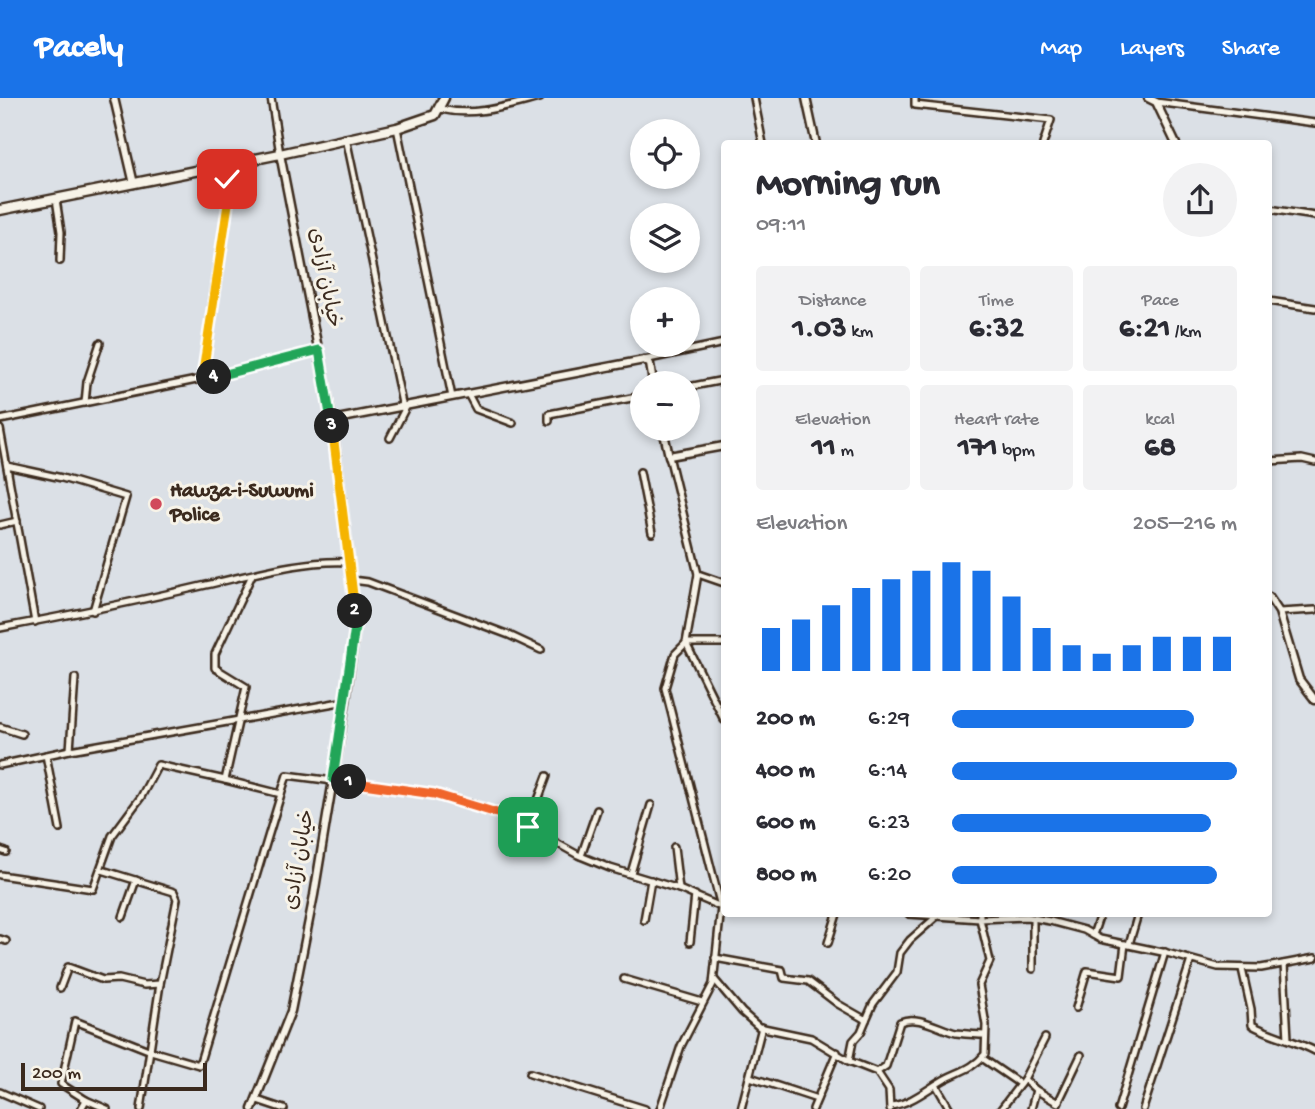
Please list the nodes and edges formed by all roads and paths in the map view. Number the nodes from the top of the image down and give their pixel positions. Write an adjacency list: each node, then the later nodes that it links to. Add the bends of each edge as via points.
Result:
1 (114, 98): 20 (street)
2 (271, 98): 18 (street)
3 (444, 98): 10 (highway)
4 (540, 98): 10 (street, via 490,110 456,113)
5 (754, 98): 14 (street)
6 (806, 98): 15 (street)
7 (915, 98): 16 (street, via 915,105 1051,120)
8 (1148, 98): 9 (street)
9 (1156, 102): 11 (street); 17 (street)
10 (440, 108): 12 (highway, via 421,122)
11 (1315, 123)
12 (397, 128): 13 (highway); 37 (street)
13 (346, 138): 18 (highway); 40 (street)
14 (762, 140)
15 (816, 140)
16 (1045, 140)
17 (1174, 140)
18 (280, 154): 19 (highway); 30 (street, خیابان آزادی)
19 (225, 165): 20 (highway); 33 (street, via 228,204)
20 (134, 184): 21 (highway)
21 (56, 199): 23 (highway); 25 (street)
22 (1272, 209): 24 (street)
23 (0, 210)
24 (1315, 216)
25 (60, 261)
26 (1272, 301): 27 (street)
27 (1315, 308)
28 (100, 343): 39 (street)
29 (721, 344): 31 (street)
30 (319, 350): 33 (street); 42 (street, خیابان آزادی)
31 (644, 360): 32 (street); 36 (street)
32 (651, 371)
33 (202, 379): 39 (street)
34 (721, 381): 35 (street)
35 (700, 385)
36 (468, 394): 37 (street); 44 (street, via 476,409)
37 (452, 397): 40 (street)
38 (630, 398): 43 (street, via 549,414)
39 (85, 403): 41 (street)
40 (405, 407): 42 (street); 46 (street)
41 (0, 420)
42 (332, 421): 57 (street, خیابان آزادی)
43 (549, 421)
44 (513, 423)
45 (0, 429): 52 (street)
46 (390, 438)
47 (665, 441): 49 (street)
48 (721, 447): 49 (street)
49 (668, 456): 58 (street)
50 (1272, 461): 51 (street)
51 (1315, 462)
52 (7, 466): 54 (street); 63 (street, via 126,496)
53 (640, 472): 56 (street)
54 (17, 521): 55 (street); 65 (street)
55 (0, 525)
56 (652, 533)
57 (349, 562): 59 (street, via 330,561); 60 (street, خیابان آزادی)
58 (698, 574): 61 (street); 67 (street)
59 (252, 575): 63 (street); 74 (street, via 214,661 215,668 246,687)
60 (352, 580): 69 (street, via 368,582); 72 (street, خیابان آزادی, via 356,620)
61 (721, 582)
62 (1315, 610): 64 (street)
63 (93, 611): 65 (street)
64 (1275, 611): 71 (street, via 1299,679)
65 (35, 622): 66 (street)
66 (0, 628)
67 (686, 643): 68 (street); 73 (street); 96 (street, via 675,654 665,688)
68 (721, 643)
69 (541, 650)
70 (75, 678): 77 (street)
71 (1315, 700)
72 (346, 701): 74 (street); 81 (street, خیابان آزادی)
73 (721, 714)
74 (238, 720): 77 (street); 82 (street)
75 (0, 727): 76 (street)
76 (22, 734)
77 (70, 750): 78 (street)
78 (46, 755): 79 (street); 87 (street)
79 (0, 765)
80 (547, 776): 86 (street)
81 (333, 779): 83 (street, via 287,775); 86 (street, via 434,794); 146 (street, خیابان آزادی, via 290,1012)
82 (225, 780): 83 (street); 90 (street, via 158,765 112,836)
83 (281, 794): 131 (street, via 199,1065)
84 (651, 805): 91 (street)
85 (597, 810): 89 (street)
86 (528, 827): 89 (street)
87 (60, 829)
88 (674, 847): 95 (street)
89 (581, 856): 91 (street)
90 (102, 870): 92 (street, via 93,889); 93 (street)
91 (631, 873): 94 (street)
92 (0, 875)
93 (136, 880): 99 (street); 122 (street, via 174,892 177,899)
94 (651, 880): 95 (street); 108 (street)
95 (679, 888): 97 (street)
96 (721, 894): 98 (street)
97 (695, 895): 98 (street); 110 (street)
98 (721, 907)
99 (123, 917)
100 (722, 917): 114 (street)
101 (836, 917): 111 (street)
102 (932, 917): 126 (street, via 900,953 897,972)
103 (980, 917): 128 (street, via 990,961 979,985)
104 (1029, 917): 118 (street)
105 (1033, 917): 109 (street)
106 (1099, 917): 109 (street)
107 (1137, 917): 112 (street)
108 (643, 920)
109 (1093, 935): 112 (street)
110 (690, 942)
111 (828, 943)
112 (1127, 944): 113 (street); 125 (street, via 1121,976 1087,971)
113 (1165, 952): 116 (street); 162 (street)
114 (715, 958): 121 (street); 126 (street, via 782,970 784,978 808,981)
115 (1315, 958): 117 (street)
116 (1191, 960): 119 (street); 163 (street)
117 (1284, 964): 119 (street); 130 (street)
118 (1033, 969)
119 (1242, 969): 130 (street, via 1252,1025)
120 (624, 979): 124 (street)
121 (714, 979): 124 (street); 127 (street)
122 (160, 984): 123 (street, via 103,980 68,967); 131 (street)
123 (60, 988)
124 (702, 1002): 156 (street, via 675,1061)
125 (1076, 1008)
126 (866, 1020): 136 (street, via 853,1041)
127 (762, 1027): 133 (street, via 811,1038); 139 (street)
128 (985, 1035): 135 (street); 137 (street, via 905,1020 900,1022 886,1066)
129 (1045, 1038): 140 (street)
130 (1289, 1039): 132 (street)
131 (151, 1051): 145 (street, via 75,1021 61,1084); 152 (street)
132 (1315, 1051)
133 (837, 1052): 136 (street); 144 (street)
134 (1081, 1055): 147 (street)
135 (982, 1058): 140 (street); 141 (street)
136 (849, 1061): 137 (street)
137 (877, 1072): 148 (street, via 889,1090)
138 (530, 1073): 155 (street)
139 (750, 1077): 144 (street); 157 (street)
140 (1022, 1081): 142 (street); 160 (street)
141 (936, 1085): 148 (street, via 905,1104); 159 (street)
142 (1036, 1090): 147 (street); 161 (street)
143 (0, 1093): 149 (street)
144 (817, 1099): 158 (street)
145 (86, 1100): 150 (street); 151 (street)
146 (257, 1100): 153 (street, خیابان آزادی); 154 (street)
147 (1059, 1106)
148 (890, 1107)
149 (39, 1109)
150 (82, 1109)
151 (107, 1109)
152 (141, 1109)
153 (252, 1109)
154 (284, 1109)
155 (645, 1109)
156 (660, 1109)
157 (741, 1109)
158 (813, 1109)
159 (950, 1109)
160 (1000, 1109)
161 (1031, 1109)
162 (1118, 1109)
163 (1143, 1109)

